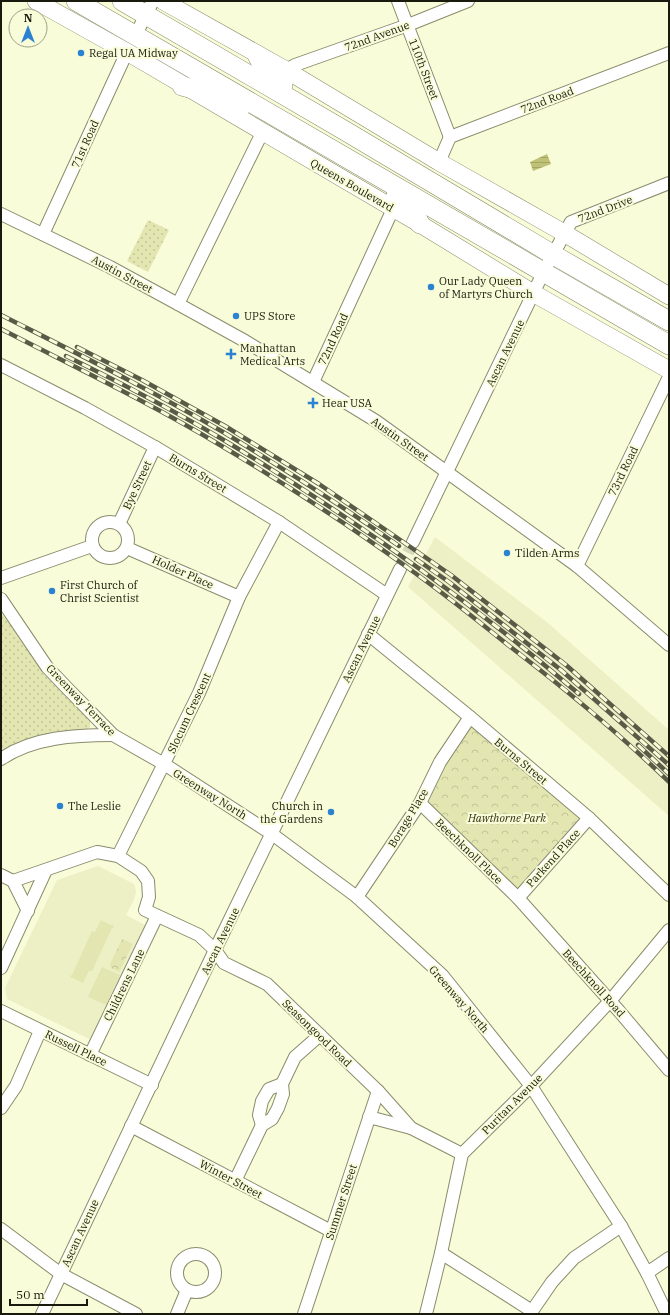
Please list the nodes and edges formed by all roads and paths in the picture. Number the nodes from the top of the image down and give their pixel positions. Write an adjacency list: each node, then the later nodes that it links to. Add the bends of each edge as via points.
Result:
1 (36, 1): 9 (street, Queens Boulevard)
2 (76, 1): 9 (main road, Queens Boulevard)
3 (122, 1): 7 (main road)
4 (163, 1): 11 (street)
5 (398, 1): 8 (street, 110th Street)
6 (468, 1): 8 (street, 72nd Avenue)
7 (149, 8): 9 (street, 71st Road); 15 (main road)
8 (408, 25): 12 (street, 72nd Avenue); 17 (street, 110th Street)
9 (131, 44): 13 (street, Queens Boulevard); 14 (main road, Queens Boulevard); 25 (street, 71st Road)
10 (669, 53): 17 (street, 72nd Road)
11 (257, 55): 12 (street); 15 (main road, via 267,74 308,101)
12 (286, 70): 18 (street)
13 (182, 86): 14 (main road, via 197,90 213,99 222,99); 16 (street, Queens Boulevard)
14 (267, 112): 19 (main road, Queens Boulevard)
15 (342, 129): 26 (main road)
16 (262, 133): 21 (street, Queens Boulevard); 30 (street)
17 (450, 137): 18 (street)
18 (439, 162): 24 (street)
19 (356, 164): 23 (main road, via 409,205); 27 (main road, Queens Boulevard)
20 (669, 183): 24 (street, 72nd Drive, via 571,222)
21 (393, 209): 23 (street, Queens Boulevard); 36 (street, 72nd Road)
22 (1, 214): 25 (street, Austin Street)
23 (420, 224): 28 (street, Queens Boulevard)
24 (564, 233): 26 (street, 72nd Drive); 29 (street)
25 (42, 234): 30 (street, Austin Street)
26 (552, 254): 27 (street, 72nd Drive); 31 (main road)
27 (544, 271): 28 (street, Ascan Avenue); 32 (main road, Queens Boulevard)
28 (533, 293): 34 (street, Queens Boulevard); 38 (street, Ascan Avenue)
29 (669, 296)
30 (178, 304): 36 (street, Austin Street)
31 (669, 321)
32 (669, 345)
33 (1, 365): 37 (street, Burns Street)
34 (669, 370)
35 (669, 377): 44 (street, 73rd Road)
36 (313, 382): 38 (street, Austin Street, via 376,421)
37 (155, 447): 39 (street, Burns Street); 40 (street, Bye Street)
38 (446, 471): 41 (street, Ascan Avenue); 44 (street, Austin Street)
39 (279, 522): 47 (street, Burns Street); 48 (street, Slocum Crescent)
40 (119, 524): 42 (street, via 110,522 95,529); 43 (street, via 128,534)
41 (412, 542)
42 (92, 546): 43 (street, via 96,553 110,559 117,558); 46 (street)
43 (127, 548): 48 (street, Holder Place)
44 (577, 566): 51 (street, Austin Street)
45 (400, 569): 47 (street, Ascan Avenue)
46 (1, 578)
47 (387, 595): 50 (street, Ascan Avenue)
48 (239, 597): 55 (street, Slocum Crescent, via 199,693)
49 (1, 600): 53 (street, Greenway Terrace, via 47,667)
50 (368, 634): 52 (street, Burns Street); 58 (street, Ascan Avenue)
51 (669, 645)
52 (470, 717): 56 (street, Borage Place, via 440,762); 57 (street, Burns Street)
53 (114, 735): 54 (street, via 33,742); 55 (street, Greenway Terrace)
54 (1, 759)
55 (164, 764): 58 (street, Greenway North); 59 (street, Slocum Crescent)
56 (420, 803): 64 (street, Borage Place); 65 (street, Beechknoll Place)
57 (589, 818): 63 (street, Burns Street); 65 (street, Parkend Place)
58 (272, 834): 64 (street, Greenway North); 69 (street, Ascan Avenue)
59 (118, 856): 60 (street, via 97,852); 67 (street, via 141,871 148,882 149,897 145,910)
60 (46, 870): 62 (street); 66 (street)
61 (1, 875): 62 (street)
62 (13, 881): 66 (street)
63 (669, 895)
64 (357, 897): 79 (street, Greenway North, via 442,976)
65 (518, 898): 71 (street, Beechknoll Road)
66 (28, 911): 70 (street)
67 (157, 916): 69 (street, Seasongood Road, via 199,935); 75 (street, Childrens Lane)
68 (669, 930): 71 (street, Puritan Avenue)
69 (215, 950): 74 (street, Seasongood Road, via 224,963 267,984); 78 (street, Ascan Avenue)
70 (1, 968)
71 (610, 1001): 76 (street, Beechknoll Road); 79 (street, Puritan Avenue)
72 (1, 1011): 73 (street, Russell Place)
73 (40, 1031): 75 (street, Russell Place); 81 (street, via 16,1086)
74 (320, 1035): 77 (street, via 295,1057); 80 (street, Seasongood Road)
75 (90, 1055): 78 (street, Russell Place)
76 (669, 1070)
77 (282, 1084): 83 (street, via 284,1094 278,1108 272,1119); 83 (street, via 269,1089 262,1101 258,1115)
78 (152, 1085): 84 (street, Ascan Avenue)
79 (531, 1086): 86 (street, Puritan Avenue); 88 (street, Greenway North)
80 (378, 1091): 82 (street, Summer Street); 85 (street, Seasongood Road)
81 (1, 1108)
82 (369, 1118): 85 (street, Seasongood Road); 90 (street, Summer Street)
83 (262, 1124): 87 (street)
84 (131, 1126): 87 (street, Winter Street); 94 (street, Ascan Avenue)
85 (411, 1128): 86 (street, Seasongood Road)
86 (462, 1154): 91 (street)
87 (235, 1181): 90 (street, Winter Street)
88 (621, 1226): 93 (street, Greenway North); 96 (street, via 574,1258 552,1282)
89 (1, 1229): 94 (street)
90 (331, 1231): 100 (street, Summer Street)
91 (441, 1254): 96 (street); 101 (street)
92 (669, 1258): 93 (street)
93 (647, 1273): 102 (street, Greenway North)
94 (61, 1274): 97 (street, Ascan Avenue); 98 (street)
95 (187, 1290): 99 (street)
96 (532, 1313)
97 (42, 1314)
98 (136, 1314)
99 (177, 1314)
100 (304, 1314)
101 (426, 1314)
102 (666, 1314)

